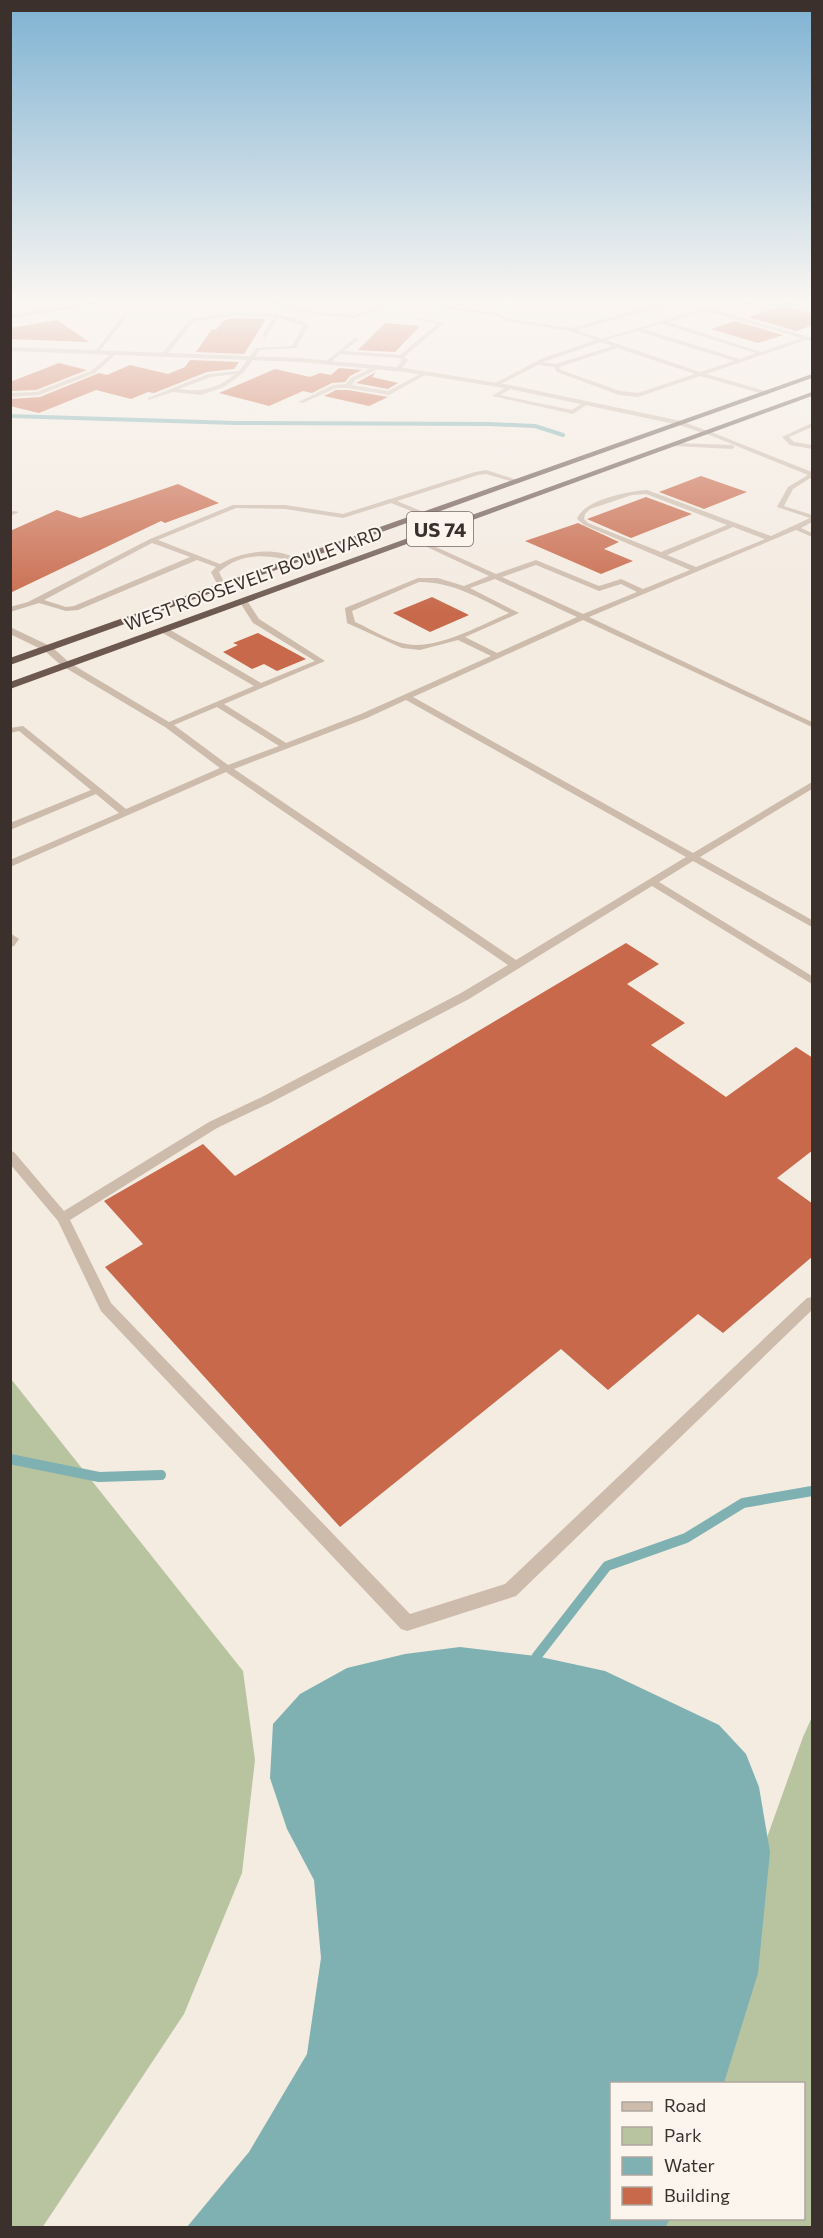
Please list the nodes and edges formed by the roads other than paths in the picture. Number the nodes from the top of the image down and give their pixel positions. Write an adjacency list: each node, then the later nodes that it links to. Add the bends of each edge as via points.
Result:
1 (539, 404): 2 (lane, via 573,411)
2 (584, 404)
3 (593, 404): 6 (street)
4 (734, 404): 6 (highway, WEST ROOSEVELT BOULEVARD / US 74)
5 (785, 404): 8 (highway, WEST ROOSEVELT BOULEVARD / US 74)
6 (681, 423): 8 (street); 15 (highway, WEST ROOSEVELT BOULEVARD / US 74)
7 (813, 425): 10 (lane, via 785,438 792,444)
8 (709, 433): 9 (highway, WEST ROOSEVELT BOULEVARD / US 74); 11 (lane)
9 (676, 445): 11 (lane); 22 (highway, WEST ROOSEVELT BOULEVARD / US 74)
10 (813, 447)
11 (752, 450): 13 (lane)
12 (813, 467): 13 (lane)
13 (803, 471): 14 (lane)
14 (813, 475): 18 (lane, via 790,488 780,507)
15 (517, 481): 16 (lane, via 477,473); 17 (highway, WEST ROOSEVELT BOULEVARD / US 74)
16 (390, 500): 17 (lane); 24 (lane, via 343,516 292,508 235,506)
17 (424, 514): 27 (highway, WEST ROOSEVELT BOULEVARD / US 74)
18 (813, 518): 20 (lane)
19 (733, 525): 23 (lane); 25 (lane); 25 (lane, via 647,492 630,492 582,513 580,519 586,524)
20 (796, 528): 21 (lane); 23 (lane)
21 (813, 535)
22 (414, 538): 30 (lane); 35 (highway, WEST ROOSEVELT BOULEVARD / US 74)
23 (772, 539): 29 (lane)
24 (153, 540): 26 (lane); 34 (lane)
25 (661, 555): 29 (lane)
26 (196, 557): 28 (lane); 34 (lane, via 75,608)
27 (295, 560): 28 (lane, via 256,555 228,560); 31 (highway, WEST ROOSEVELT BOULEVARD / US 74)
28 (220, 566): 31 (lane, via 215,572)
29 (696, 570): 33 (lane)
30 (495, 576): 32 (lane); 33 (lane, via 536,562 599,589 621,582); 37 (lane)
31 (222, 586): 41 (highway, WEST ROOSEVELT BOULEVARD / US 74)
32 (464, 588): 40 (lane, via 515,613); 40 (lane, via 438,580 418,580 348,610 351,622 402,646 420,648)
33 (642, 592): 37 (lane)
34 (37, 600): 36 (lane)
35 (243, 601): 39 (highway, WEST ROOSEVELT BOULEVARD / US 74); 46 (lane, via 256,621 321,661)
36 (10, 610)
37 (583, 617): 42 (lane); 50 (lane)
38 (10, 630): 41 (street)
39 (164, 630): 44 (highway, WEST ROOSEVELT BOULEVARD / US 74); 46 (lane)
40 (459, 637): 42 (lane)
41 (48, 648): 43 (highway, WEST ROOSEVELT BOULEVARD / US 74); 44 (street)
42 (498, 656): 47 (lane)
43 (10, 662)
44 (67, 665): 45 (highway, WEST ROOSEVELT BOULEVARD / US 74); 49 (lane)
45 (10, 686)
46 (260, 686): 48 (lane)
47 (407, 697): 52 (lane); 58 (lane)
48 (218, 704): 49 (lane); 52 (lane)
49 (168, 725): 53 (lane)
50 (813, 725)
51 (10, 731): 55 (lane, via 20,728)
52 (285, 746): 53 (lane)
53 (226, 768): 56 (lane); 64 (lane)
54 (813, 785): 58 (lane)
55 (97, 791): 56 (lane); 57 (lane)
56 (124, 813): 59 (lane)
57 (10, 826)
58 (694, 856): 60 (lane); 61 (lane)
59 (10, 864)
60 (652, 882): 64 (lane); 65 (lane)
61 (813, 924)
62 (10, 936): 63 (lane, via 14,939)
63 (10, 944)
64 (516, 965): 67 (lane, via 436,1011 213,1125)
65 (813, 981)
66 (10, 1155): 67 (lane)
67 (63, 1218): 68 (lane, via 106,1307 407,1623 510,1590)
68 (813, 1302)

